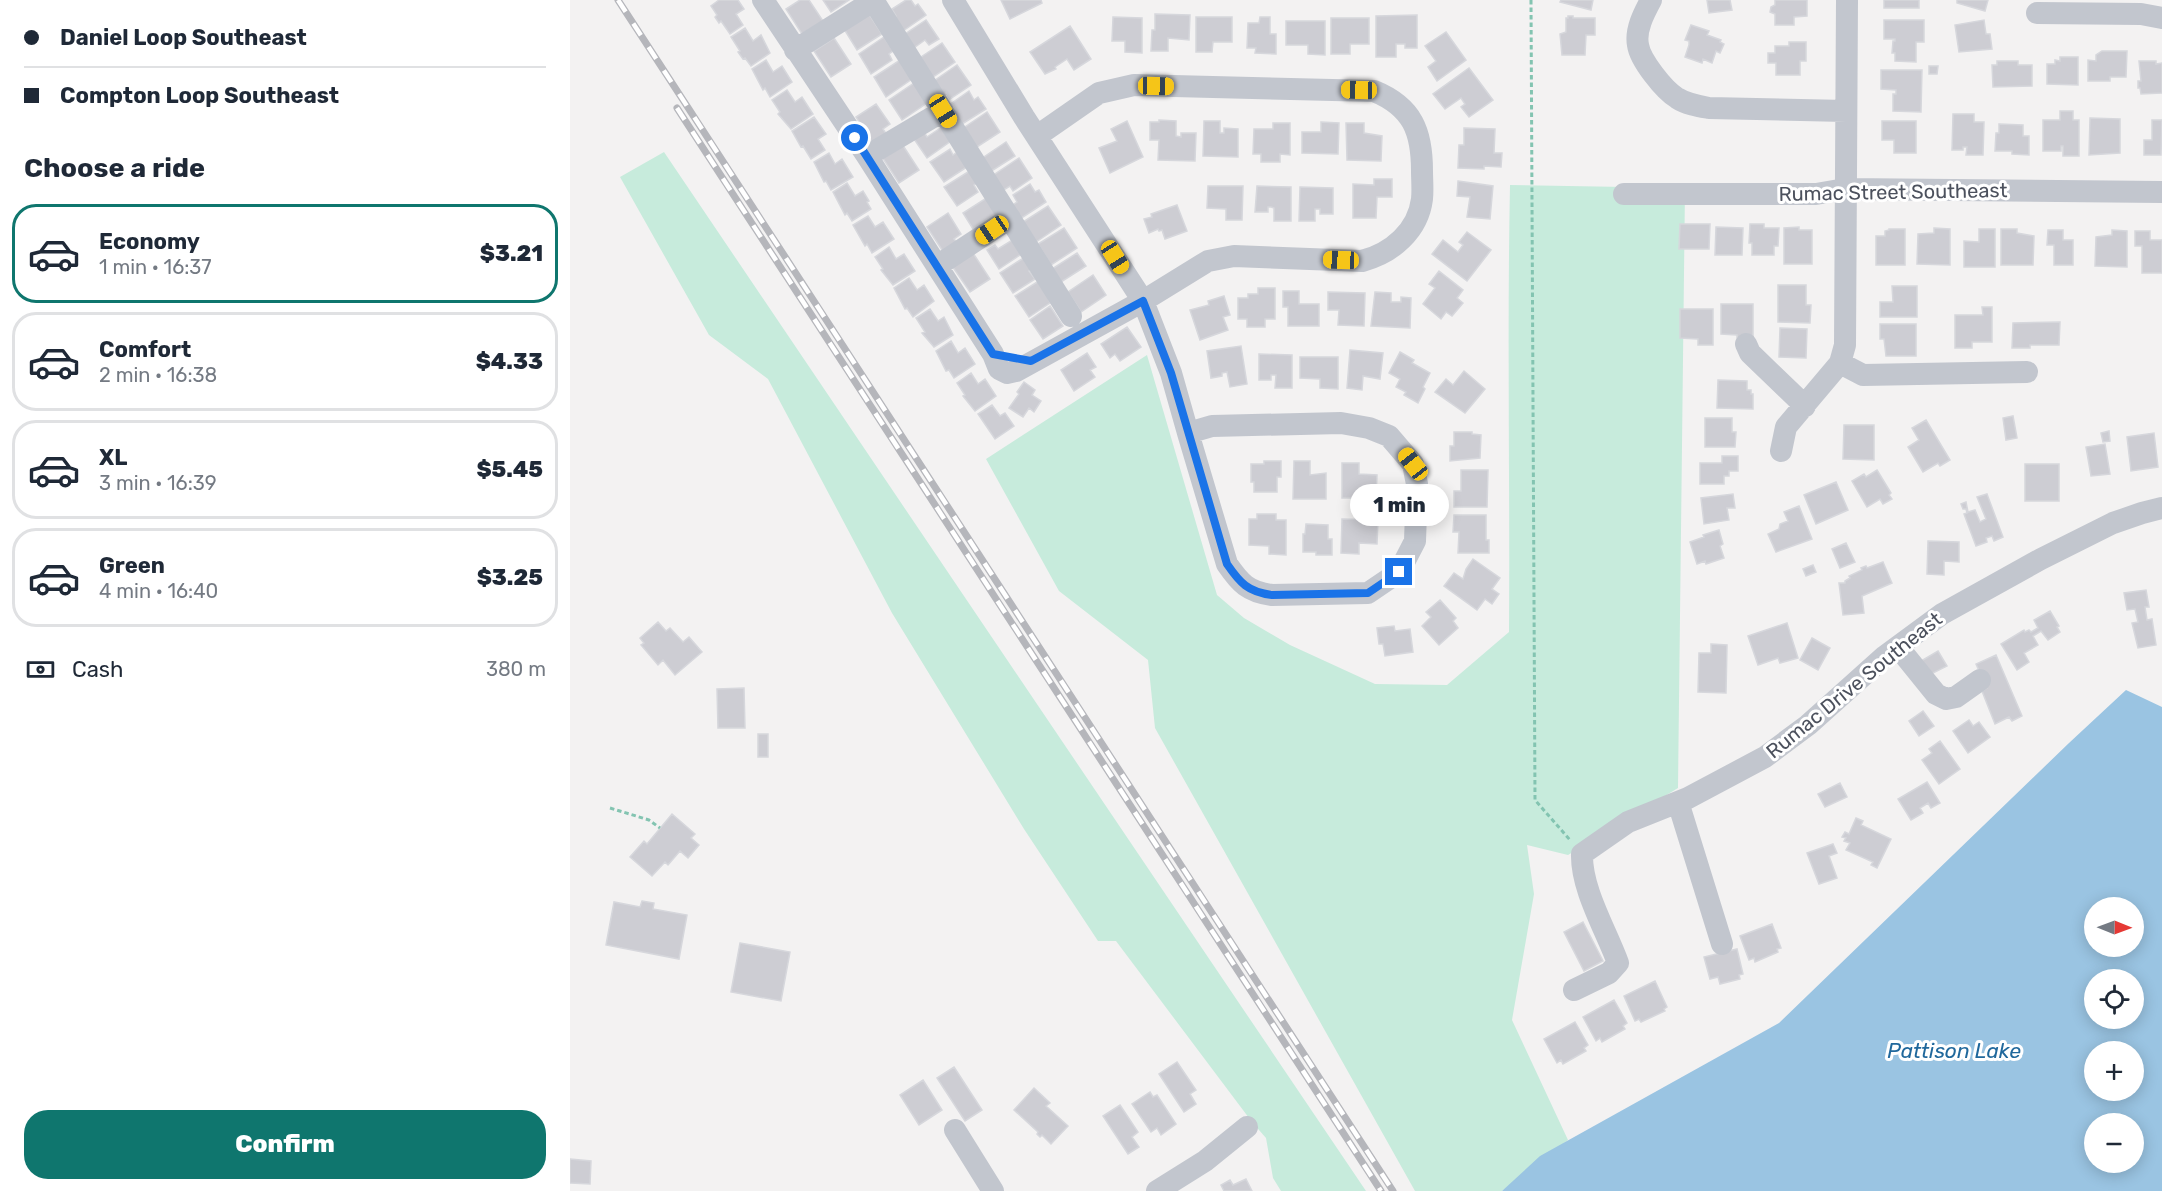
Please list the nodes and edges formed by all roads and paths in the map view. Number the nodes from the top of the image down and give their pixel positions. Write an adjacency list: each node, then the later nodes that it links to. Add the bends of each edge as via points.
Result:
1 (763, 0): 9 (street)
2 (873, 0): 9 (street); 10 (street)
3 (952, 0): 12 (street)
4 (1532, 0): 33 (path, via 1535,800)
5 (1651, 0): 11 (street, via 1639,29 1637,46 1649,69 1677,99 1708,108)
6 (1847, 0): 11 (street)
7 (2037, 13): 8 (street, via 2141,14)
8 (2162, 18)
9 (795, 50): 13 (street)
10 (943, 111): 13 (street); 17 (street)
11 (1846, 111): 14 (street)
12 (1037, 136): 19 (street); 19 (street, via 1099,93 1134,86 1374,91 1399,106 1418,131 1422,148 1419,214 1411,230 1378,256 1362,261 1234,255 1208,261)
13 (867, 156): 18 (street)
14 (1845, 189): 15 (street, Rumac Street Southeast); 16 (street, Rumac Street Southeast, via 1816,194); 22 (street, via 1845,345)
15 (2162, 192)
16 (1624, 194)
17 (1010, 218): 18 (street); 20 (street)
18 (937, 266): 19 (street, via 999,369 1007,373)
19 (1143, 301): 25 (street, via 1171,373)
20 (1071, 316)
21 (1746, 344): 24 (street, via 1750,353)
22 (1840, 363): 23 (street, via 1863,375); 24 (street)
23 (2027, 372)
24 (1805, 406): 26 (street, via 1786,427)
25 (1188, 433): 25 (street, via 1212,426 1341,423 1389,436 1413,464 1417,484 1415,541 1399,572 1368,593 1272,595 1257,593 1239,582 1227,564)
26 (1782, 451)
27 (2162, 508): 28 (street, Rumac Drive Southeast, via 2113,523 2041,559 1942,614)
28 (1898, 647): 29 (street, via 1936,694 1947,699); 30 (street, Rumac Drive Southeast, via 1765,758)
29 (1980, 680)
30 (1678, 802): 33 (street, Rumac Drive Southeast, via 1628,822); 34 (street)
31 (609, 808): 32 (path, via 649,820)
32 (660, 828)
33 (1582, 854): 35 (street, via 1590,894 1618,963 1609,973)
34 (1722, 944)
35 (1574, 990)
36 (1246, 1127): 39 (street, via 1205,1161)
37 (955, 1130): 38 (street)
38 (993, 1191)
39 (1157, 1191)

